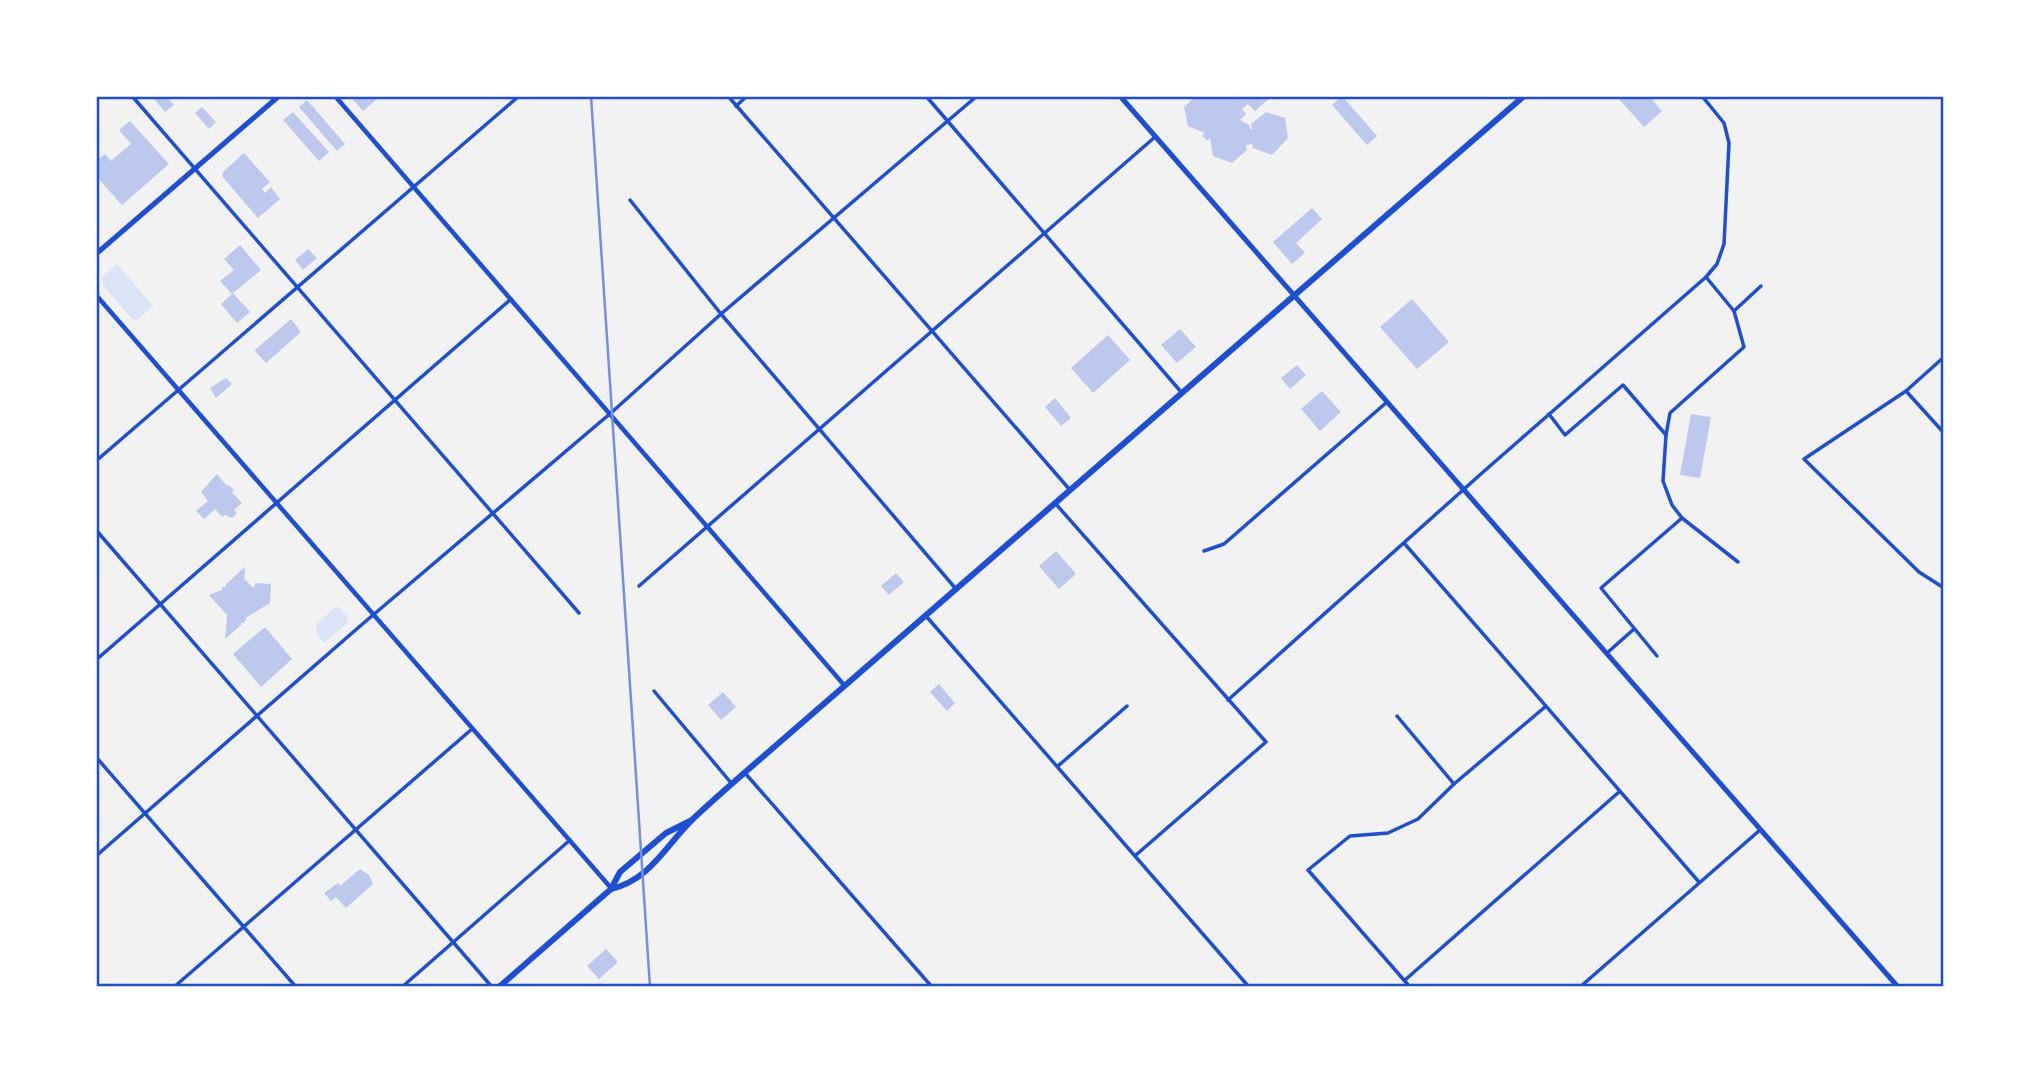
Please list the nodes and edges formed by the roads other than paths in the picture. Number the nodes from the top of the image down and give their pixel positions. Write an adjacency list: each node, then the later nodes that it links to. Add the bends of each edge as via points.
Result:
1 (132, 96): 15 (street)
2 (279, 96): 15 (main road)
3 (335, 96): 16 (street)
4 (519, 96): 16 (street)
5 (729, 96): 12 (street)
6 (747, 96): 12 (street)
7 (926, 96): 13 (street)
8 (977, 96): 13 (street)
9 (1120, 96): 14 (main road)
10 (1524, 96): 25 (main road)
11 (1702, 96): 21 (street, via 1729,135 1724,244)
12 (736, 106): 18 (street)
13 (947, 121): 18 (street); 19 (street)
14 (1156, 137): 19 (street); 25 (main road)
15 (195, 169): 20 (main road); 23 (street)
16 (413, 187): 23 (street); 26 (street)
17 (630, 200): 28 (street)
18 (834, 219): 28 (street); 29 (street)
19 (1045, 233): 29 (street); 33 (street)
20 (96, 254)
21 (1706, 277): 27 (street); 37 (street)
22 (1761, 286): 27 (street)
23 (298, 287): 31 (street); 34 (street)
24 (96, 295): 31 (street)
25 (1294, 296): 33 (main road); 35 (main road)
26 (511, 299): 34 (street); 36 (street)
27 (1734, 311): 40 (street, via 1744,347 1670,413)
28 (722, 314): 36 (street); 38 (street)
29 (932, 331): 38 (street); 42 (street)
30 (1944, 357): 32 (street)
31 (178, 390): 41 (street); 44 (street)
32 (1906, 391): 39 (street); 54 (street, via 1804,459 1919,572)
33 (1182, 393): 42 (main road)
34 (395, 400): 44 (street); 46 (street)
35 (1387, 402): 43 (main road); 51 (street, via 1224,544)
36 (610, 414): 46 (street); 48 (street)
37 (1549, 414): 40 (street, via 1566,435 1623,385); 43 (street)
38 (819, 428): 48 (street); 55 (street)
39 (1944, 433)
40 (1666, 435): 47 (street, via 1663,481)
41 (96, 461)
42 (1070, 489): 45 (main road)
43 (1464, 489): 50 (street); 61 (main road)
44 (276, 503): 56 (street); 58 (street)
45 (1055, 503): 55 (main road); 66 (street)
46 (493, 514): 57 (street); 58 (street)
47 (1682, 518): 52 (street); 60 (street, via 1601,589)
48 (708, 526): 53 (street); 64 (street)
49 (96, 530): 56 (street)
50 (1404, 543): 66 (street); 68 (street)
51 (1204, 551)
52 (1738, 562)
53 (639, 586)
54 (1944, 588)
55 (956, 589): 59 (main road)
56 (161, 604): 63 (street); 69 (street)
57 (579, 613)
58 (373, 615): 69 (street); 71 (street)
59 (925, 616): 64 (main road); 73 (street)
60 (1635, 629): 61 (street); 62 (street)
61 (1607, 653): 81 (main road)
62 (1657, 656)
63 (96, 660)
64 (844, 685): 74 (main road)
65 (654, 691): 75 (street)
66 (1228, 700): 84 (street, via 1266,742)
67 (1127, 706): 73 (street)
68 (1545, 706): 76 (street); 77 (street)
69 (258, 716): 78 (street); 80 (street)
70 (1398, 716): 76 (street)
71 (472, 729): 80 (street); 82 (street)
72 (96, 757): 78 (street)
73 (1058, 766): 84 (street)
74 (745, 773): 75 (main road); 95 (street)
75 (732, 784): 79 (main road)
76 (1454, 784): 89 (street, via 1418,819 1388,833 1350,836 1308,870)
77 (1619, 792): 85 (street); 89 (street)
78 (146, 814): 83 (street); 87 (street)
79 (692, 820): 86 (main road, via 669,850 628,885); 86 (main road, via 666,832 618,873)
80 (356, 830): 87 (street); 88 (street)
81 (1760, 830): 85 (street); 99 (main road)
82 (569, 840): 86 (street); 88 (street)
83 (96, 856)
84 (1135, 856): 96 (street)
85 (1699, 882): 98 (street)
86 (611, 889): 94 (main road)
87 (244, 927): 90 (street); 91 (street)
88 (453, 942): 92 (street); 93 (street)
89 (1405, 980): 97 (street)
90 (174, 987)
91 (296, 987)
92 (402, 987)
93 (492, 987)
94 (499, 987)
95 (933, 987)
96 (1249, 987)
97 (1410, 987)
98 (1580, 987)
99 (1898, 987)

